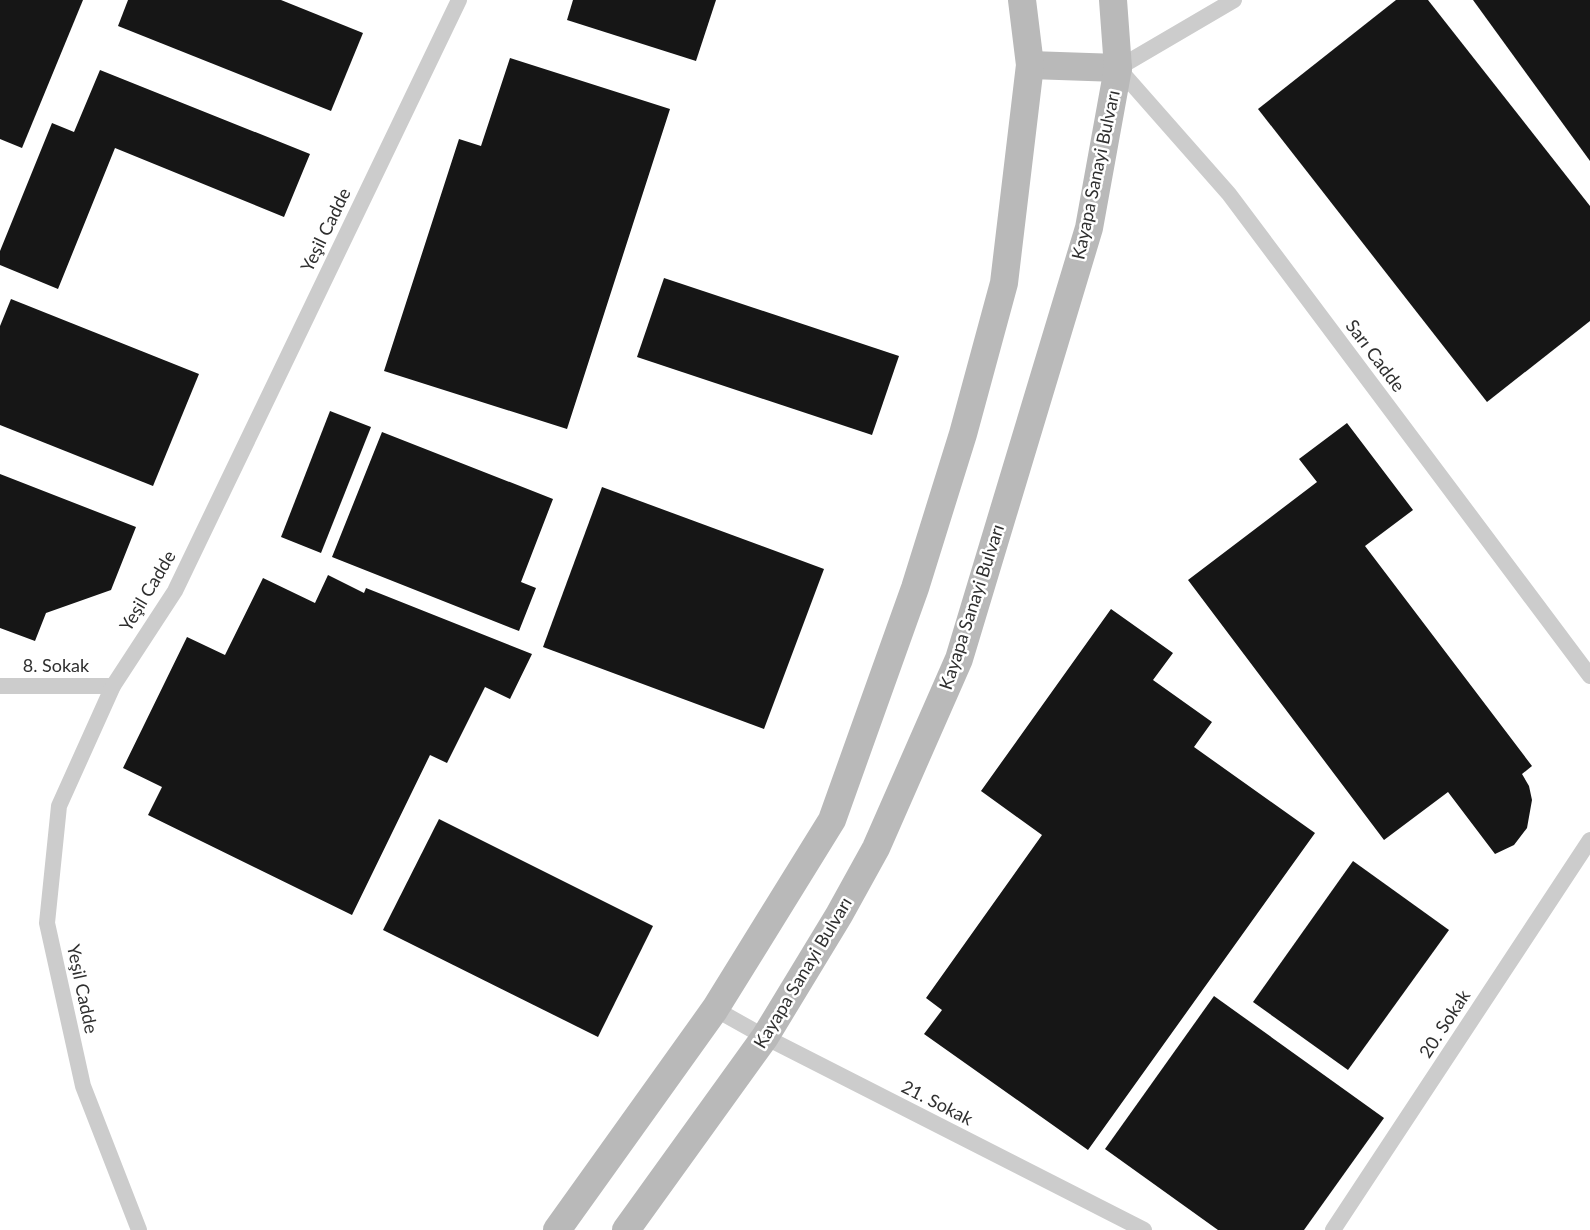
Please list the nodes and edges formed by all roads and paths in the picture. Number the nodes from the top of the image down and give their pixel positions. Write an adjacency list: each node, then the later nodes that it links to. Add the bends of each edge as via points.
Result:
1 (459, 0): 9 (lane, Yeşil Cadde, via 175,591)
2 (1022, 0): 5 (main road)
3 (1113, 0): 6 (main road, Kayapa Sanayi Bulvarı)
4 (1234, 0): 6 (lane)
5 (1030, 65): 6 (main road); 11 (main road, via 1004,283 963,434 915,588 832,820)
6 (1118, 68): 7 (lane, Sarı Cadde, via 1229,194); 12 (main road, Kayapa Sanayi Bulvarı, via 1089,228 959,659 876,848)
7 (1590, 676)
8 (0, 686): 9 (lane, 8. Sokak)
9 (112, 686): 13 (lane, Yeşil Cadde, via 59,806 47,923 83,1086)
10 (1590, 840): 17 (lane, 20. Sokak)
11 (714, 1008): 12 (lane, 21. Sokak); 14 (main road)
12 (765, 1038): 15 (main road, Kayapa Sanayi Bulvarı); 16 (lane, 21. Sokak)
13 (139, 1230)
14 (557, 1230)
15 (626, 1230)
16 (1144, 1230)
17 (1333, 1230)

